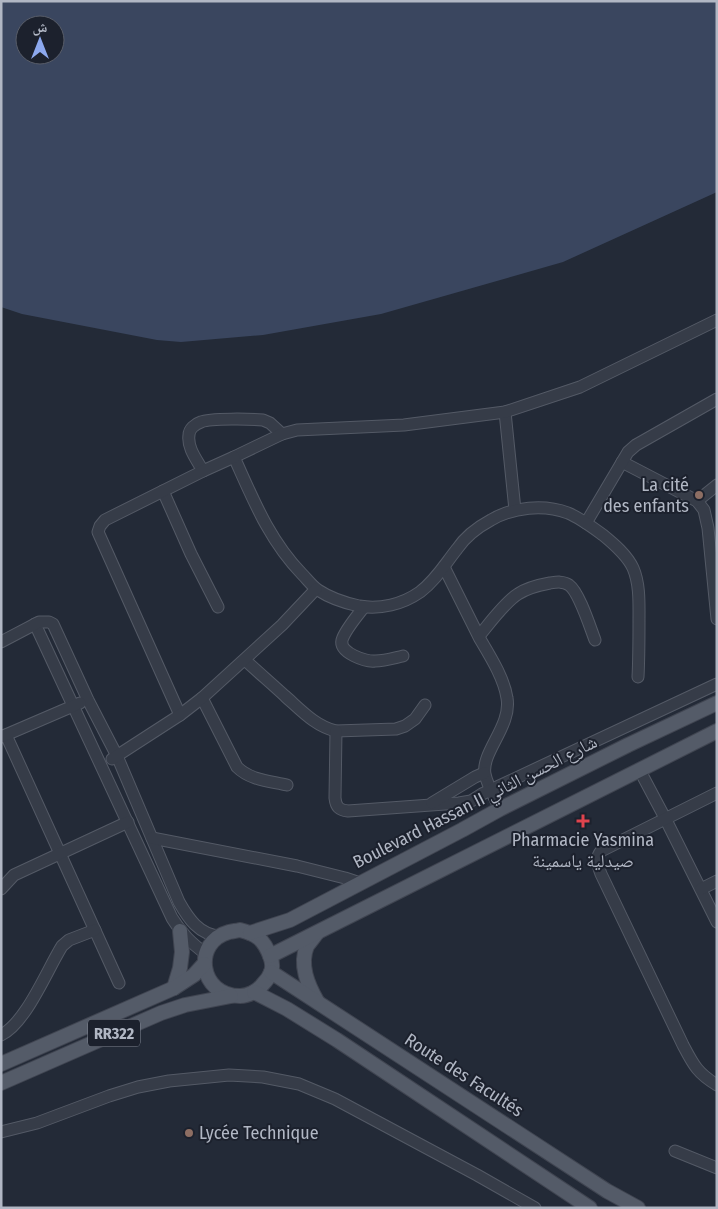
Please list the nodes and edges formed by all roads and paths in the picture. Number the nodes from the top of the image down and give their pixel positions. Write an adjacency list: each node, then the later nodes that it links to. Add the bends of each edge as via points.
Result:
1 (717, 320): 3 (street, via 580,387)
2 (717, 399): 6 (street, via 636,444)
3 (505, 412): 4 (street, via 404,425 296,430); 11 (street)
4 (282, 434): 5 (street); 7 (street, via 263,420 201,421 193,426 189,441)
5 (234, 457): 7 (street); 14 (street, via 267,528 292,564)
6 (622, 462): 10 (street); 12 (street)
7 (203, 471): 9 (street)
8 (717, 485): 10 (street)
9 (163, 491): 15 (street); 31 (street, via 104,520 98,532)
10 (697, 501): 17 (street, via 704,510 708,528)
11 (515, 510): 12 (street, via 553,509); 13 (street, via 474,531)
12 (586, 523): 24 (street, via 611,541 633,568 638,591)
13 (444, 567): 16 (street, via 434,580 408,599 378,608); 19 (street)
14 (316, 589): 16 (street, via 331,598); 23 (street)
15 (218, 607)
16 (364, 607): 22 (street, via 345,633 342,641 344,650 373,662)
17 (717, 620)
18 (35, 624): 21 (street); 27 (street, via 44,621 53,624); 30 (street)
19 (479, 636): 20 (street, via 518,594 542,584 564,582 576,594); 38 (street, via 508,699 502,729 488,756)
20 (595, 640)
21 (1, 642)
22 (403, 656)
23 (245, 660): 26 (street); 33 (street, via 318,724)
24 (638, 677)
25 (717, 684): 40 (street)
26 (202, 698): 31 (street); 39 (street, via 237,767 252,778)
27 (88, 700): 30 (street); 35 (street)
28 (717, 703): 43 (main road, Boulevard Hassan II شارع الحسن الثاني)
29 (425, 705): 33 (street, via 415,719 396,729)
30 (72, 706): 34 (street); 36 (street)
31 (180, 715): 35 (street)
32 (717, 730): 37 (main road)
33 (336, 731): 42 (street, via 335,798 339,808 348,811)
34 (4, 736): 47 (street)
35 (117, 756): 36 (street); 46 (street)
36 (101, 765): 45 (street)
37 (639, 769): 44 (street); 56 (main road)
38 (484, 773): 40 (street); 42 (street)
39 (288, 785)
40 (491, 790): 42 (street, via 470,801); 43 (street)
41 (717, 794): 44 (street)
42 (428, 806)
43 (500, 809): 49 (main road, Boulevard Hassan II شارع الحسن الثاني)
44 (665, 818): 51 (street); 69 (street, via 601,851 598,864 694,1066)
45 (128, 822): 47 (street); 54 (street)
46 (152, 838): 49 (street, via 297,866); 57 (street, via 187,916 204,931)
47 (60, 853): 50 (street, via 14,875); 53 (street)
48 (717, 881): 51 (street)
49 (360, 883): 55 (main road, Boulevard Hassan II شارع الحسن الثاني, via 290,920)
50 (1, 889)
51 (701, 889): 52 (street)
52 (717, 922)
53 (95, 930): 61 (street); 66 (street, via 62,946 25,1011)
54 (180, 931): 59 (street); 62 (main road, via 182,952)
55 (250, 933): 57 (main road, via 229,931); 58 (main road, via 266,946)
56 (317, 933): 58 (main road); 65 (main road, via 307,947 304,962 309,986)
57 (220, 936): 59 (main road, RR322, via 211,943)
58 (270, 956): 60 (main road)
59 (205, 959): 62 (main road, RR322, via 194,975); 64 (main road, via 212,985)
60 (271, 972): 63 (main road); 65 (main road, Route des Facultés)
61 (119, 983)
62 (174, 988): 67 (main road, RR322)
63 (254, 992): 64 (main road, RR322); 74 (main road, via 337,1040)
64 (231, 996): 68 (main road, RR322, via 161,1013)
65 (318, 1001): 75 (main road, Route des Facultés, via 607,1191)
66 (1, 1035)
67 (3, 1059)
68 (1, 1083)
69 (717, 1085)
70 (1, 1132): 73 (street, via 37,1123 138,1087 229,1074 263,1077 299,1084 335,1099)
71 (675, 1151): 72 (street)
72 (717, 1168)
73 (536, 1208)
74 (590, 1208)
75 (638, 1208)

